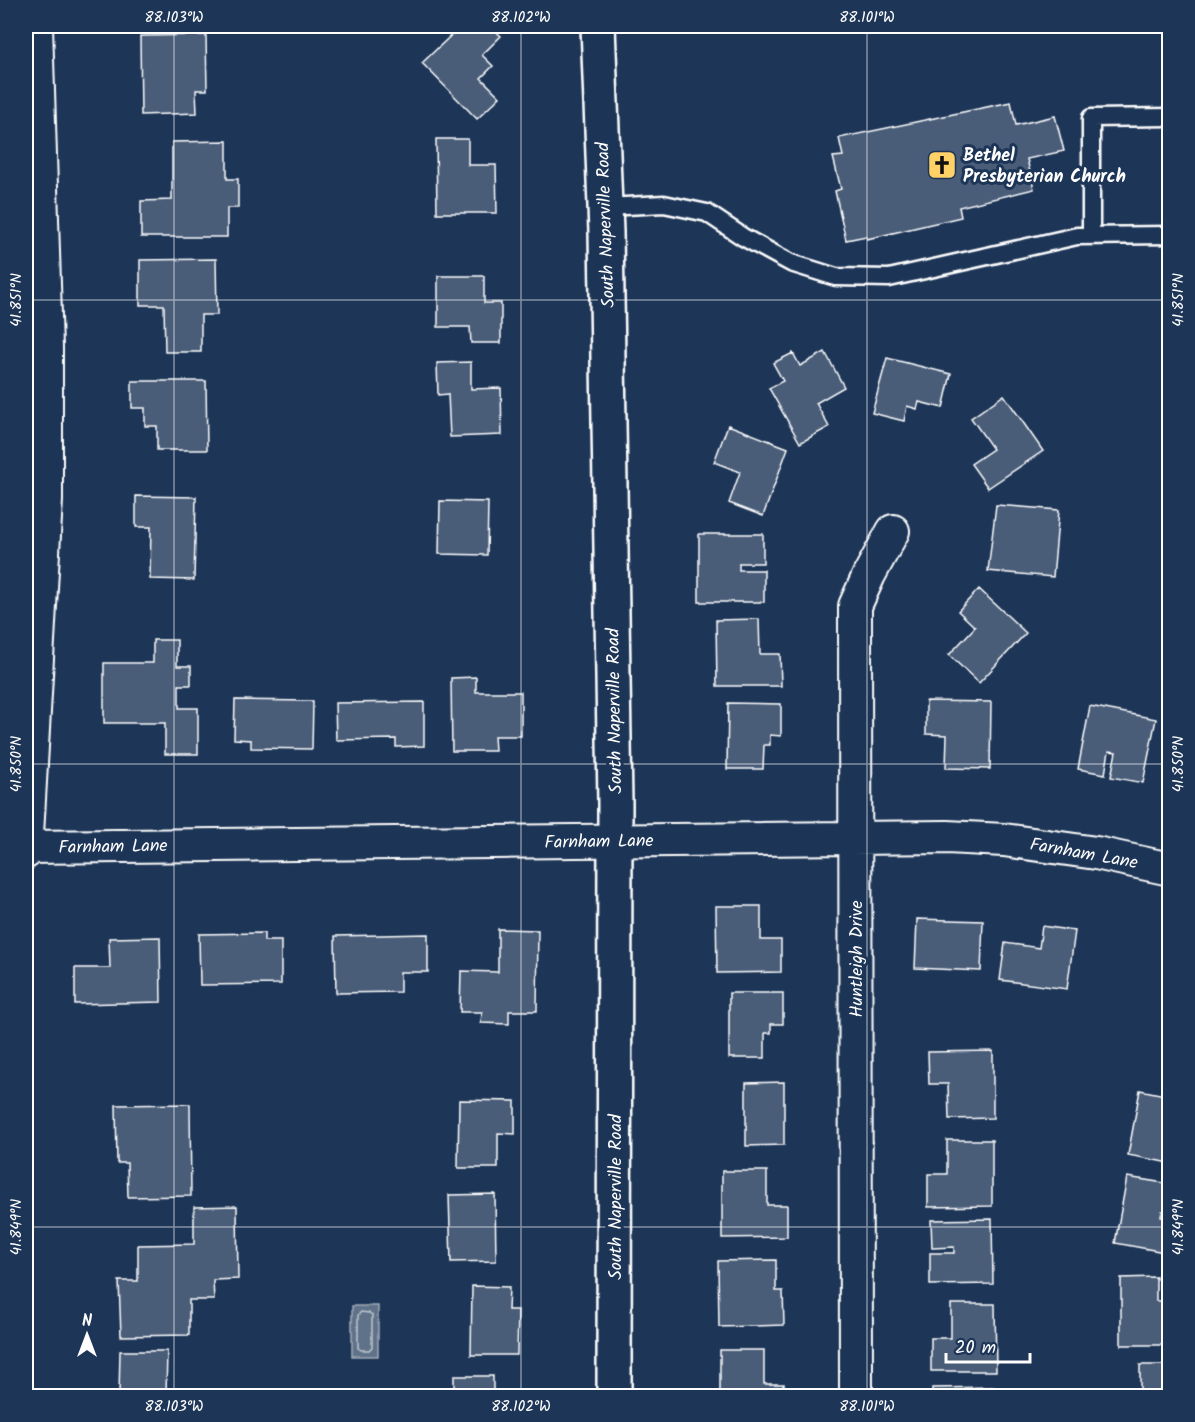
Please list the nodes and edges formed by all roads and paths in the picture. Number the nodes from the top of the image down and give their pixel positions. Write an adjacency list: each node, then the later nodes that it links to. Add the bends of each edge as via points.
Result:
1 (36, 26): 7 (street)
2 (598, 26): 4 (main road, South Naperville Road)
3 (1170, 117): 6 (lane, via 1090,118)
4 (606, 207): 6 (lane, via 664,204 707,213 791,263 836,277 889,279); 10 (main road, South Naperville Road)
5 (1170, 235): 6 (lane)
6 (1090, 236)
7 (36, 348): 11 (street, via 46,500)
8 (893, 531): 9 (street, Huntleigh Drive, via 855,606)
9 (856, 838): 10 (street, Farnham Lane); 12 (street, Farnham Lane, via 1004,840 1096,853); 14 (street, Huntleigh Drive)
10 (616, 840): 11 (street, Farnham Lane); 13 (main road, South Naperville Road)
11 (26, 848)
12 (1170, 869)
13 (614, 1396)
14 (856, 1396)

